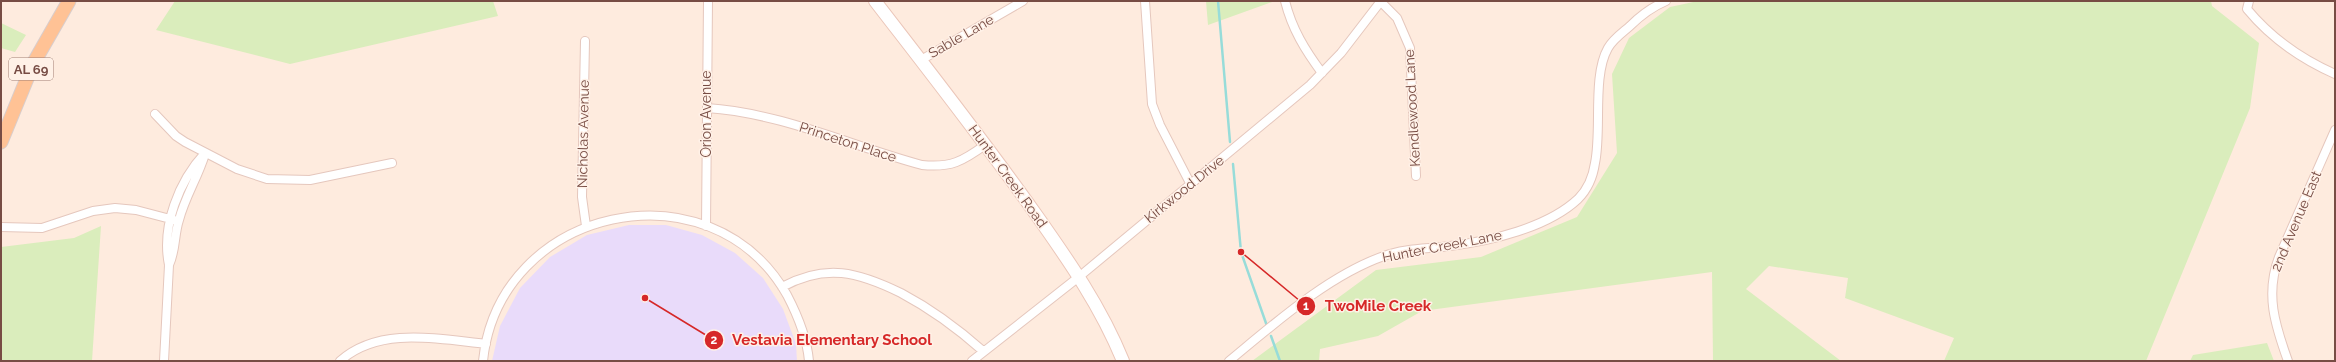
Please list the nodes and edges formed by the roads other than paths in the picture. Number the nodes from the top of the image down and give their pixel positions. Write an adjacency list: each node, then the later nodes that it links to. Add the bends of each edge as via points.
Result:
1 (70, 1): 18 (main road, AL 69, via 33,64)
2 (708, 1): 15 (street, Orion Avenue)
3 (875, 1): 12 (main road, Hunter Creek Road)
4 (1023, 1): 12 (street, Sable Lane)
5 (1145, 1): 23 (street, via 1152,104)
6 (1285, 1): 13 (street, via 1289,19 1302,46)
7 (1666, 1): 9 (street, Hunter Creek Lane)
8 (1381, 2): 13 (street, Kirkwood Drive); 22 (street, Kendlewood Lane, via 1397,18 1410,48)
9 (1658, 3): 40 (street, Hunter Creek Lane, via 1615,39 1604,58 1600,79 1597,153 1589,184 1577,200 1550,217 1512,233 1386,255 1356,267 1329,284)
10 (2248, 5): 14 (street, via 2260,25 2285,47)
11 (585, 41): 26 (street, Nicholas Avenue, via 582,197)
12 (921, 60): 19 (main road, Hunter Creek Road)
13 (1322, 73): 23 (street, Kirkwood Drive)
14 (2335, 74)
15 (707, 108): 19 (street, Princeton Place, via 738,111 780,120 922,165 943,166 958,162); 27 (street, Orion Avenue)
16 (155, 114): 20 (street, via 176,136)
17 (2335, 130): 41 (street, 2nd Avenue East, via 2272,278 2272,310)
18 (1, 142)
19 (985, 145): 30 (main road, Hunter Creek Road)
20 (206, 153): 21 (street, via 237,169 267,179 288,181 331,177); 24 (street, via 193,167); 25 (street)
21 (392, 163)
22 (1416, 176)
23 (1190, 184): 30 (street, Kirkwood Drive)
24 (169, 218): 25 (street); 28 (street, via 114,208 93,211 42,228); 29 (street, via 166,250)
25 (178, 221): 29 (street, via 174,253)
26 (586, 226): 27 (street, via 637,215 672,217); 32 (street, via 550,245 521,272 499,306)
27 (706, 226): 31 (street, via 724,234 746,249 770,271)
28 (1, 227)
29 (169, 265): 34 (street)
30 (1080, 276): 33 (street, Kirkwood Drive); 39 (main road, Hunter Creek Road, via 1111,331)
31 (782, 287): 33 (street, via 798,278 820,273 852,274 883,284 930,308); 37 (street, via 795,309 802,328)
32 (486, 344): 35 (street, via 410,338 388,339 358,347); 36 (street)
33 (983, 351): 38 (street, Kirkwood Drive)
34 (164, 361)
35 (340, 361)
36 (483, 361)
37 (809, 361)
38 (972, 361)
39 (1123, 361)
40 (1229, 361)
41 (2288, 361)

